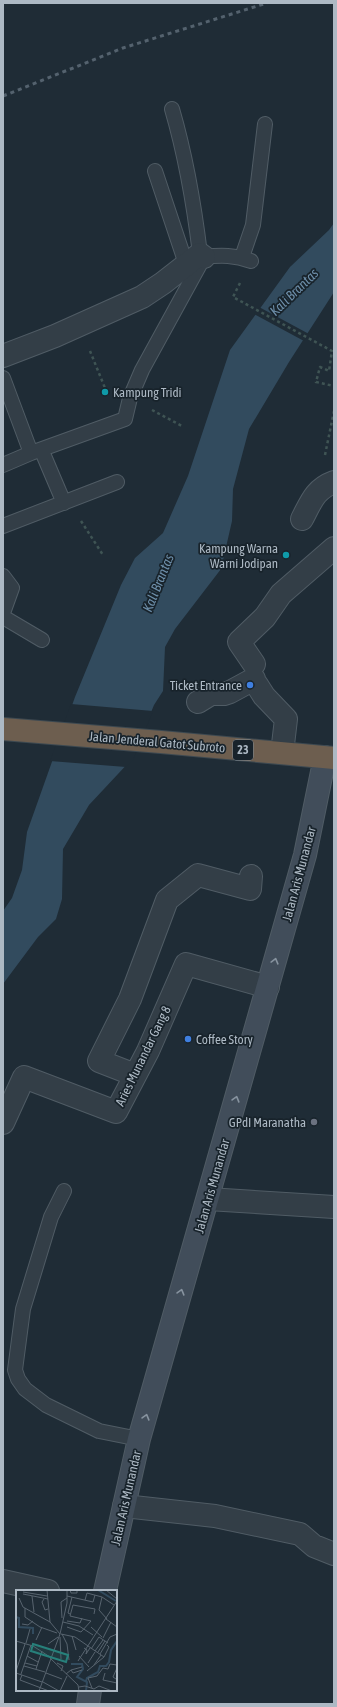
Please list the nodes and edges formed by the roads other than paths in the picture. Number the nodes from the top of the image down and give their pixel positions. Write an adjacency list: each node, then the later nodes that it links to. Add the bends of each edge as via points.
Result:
1 (172, 109): 4 (lane, via 184,148 195,208)
2 (265, 124): 4 (lane, via 254,225 246,259 223,255)
3 (155, 171): 4 (lane)
4 (196, 258): 5 (street, via 142,297); 7 (lane, via 142,370 125,419)
5 (3, 356)
6 (3, 378): 7 (lane)
7 (38, 454): 8 (lane); 11 (lane)
8 (3, 465)
9 (117, 482): 11 (lane)
10 (334, 482): 12 (street, via 324,485 316,493)
11 (66, 502): 13 (lane)
12 (302, 519)
13 (3, 526)
14 (334, 548): 19 (street, via 281,594 265,617 239,642)
15 (3, 576): 16 (lane, via 12,588)
16 (3, 613)
17 (3, 618): 18 (lane)
18 (42, 640)
19 (255, 676): 20 (street, via 230,692 211,694); 22 (street, via 264,696 286,719)
20 (198, 702)
21 (3, 730): 22 (highway, Jalan Jenderal Gatot Subroto / 23)
22 (282, 753): 23 (highway, Jalan Jenderal Gatot Subroto / 23)
23 (330, 758): 25 (main road, Jalan Aris Munandar, one-way to 23)
24 (251, 876): 26 (street, via 250,889 198,875 167,900 130,999 98,1061)
25 (268, 987): 26 (street, Aries Munandar Gang 8, via 186,964); 29 (main road, Jalan Aris Munandar, one-way to 25)
26 (135, 1075): 27 (street, Aries Munandar Gang 8, via 116,1112 24,1077)
27 (3, 1123)
28 (64, 1191): 31 (lane, via 51,1217 24,1310 15,1370 25,1389 46,1405 99,1431)
29 (208, 1199): 30 (street); 31 (main road, Jalan Aris Munandar, one-way to 29)
30 (334, 1208)
31 (140, 1440): 32 (main road, Jalan Aris Munandar)
32 (124, 1506): 33 (street, via 215,1516 300,1534 314,1546); 36 (main road, Jalan Aris Munandar)
33 (334, 1554)
34 (3, 1582): 35 (street)
35 (43, 1590)
36 (105, 1590)
37 (90, 1691): 38 (main road)
38 (88, 1704)

